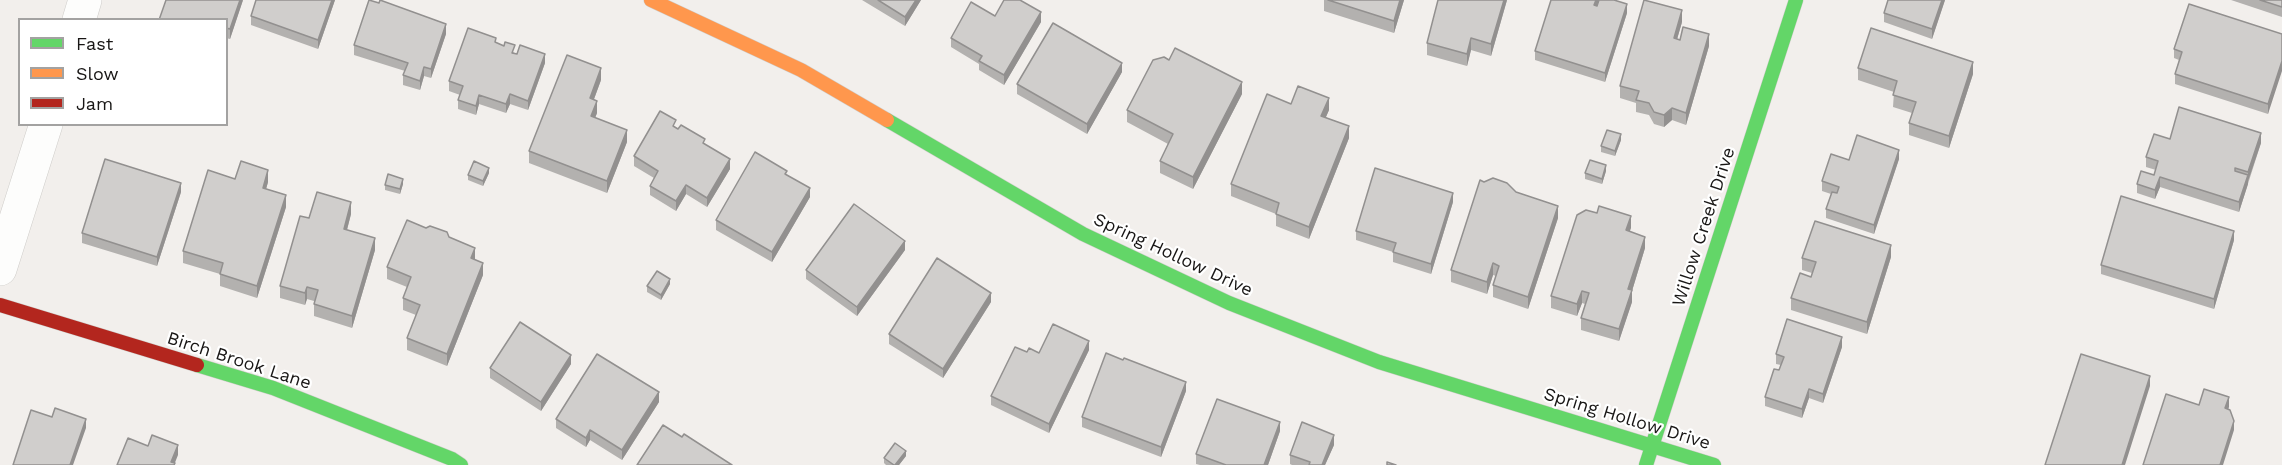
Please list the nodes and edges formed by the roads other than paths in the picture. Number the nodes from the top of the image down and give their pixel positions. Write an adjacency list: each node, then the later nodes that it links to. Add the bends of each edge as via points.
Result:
1 (85, 0): 4 (street)
2 (651, 0): 8 (street, Spring Hollow Drive, via 801,70 1083,234 1229,303 1379,362)
3 (1796, 0): 8 (street, Willow Creek Drive)
4 (80, 18)
5 (45, 126): 6 (street)
6 (0, 270)
7 (0, 305): 9 (street, Birch Brook Lane, via 273,388)
8 (1652, 446): 10 (street, Willow Creek Drive); 11 (street, Spring Hollow Drive)
9 (460, 465)
10 (1646, 465)
11 (1714, 465)

